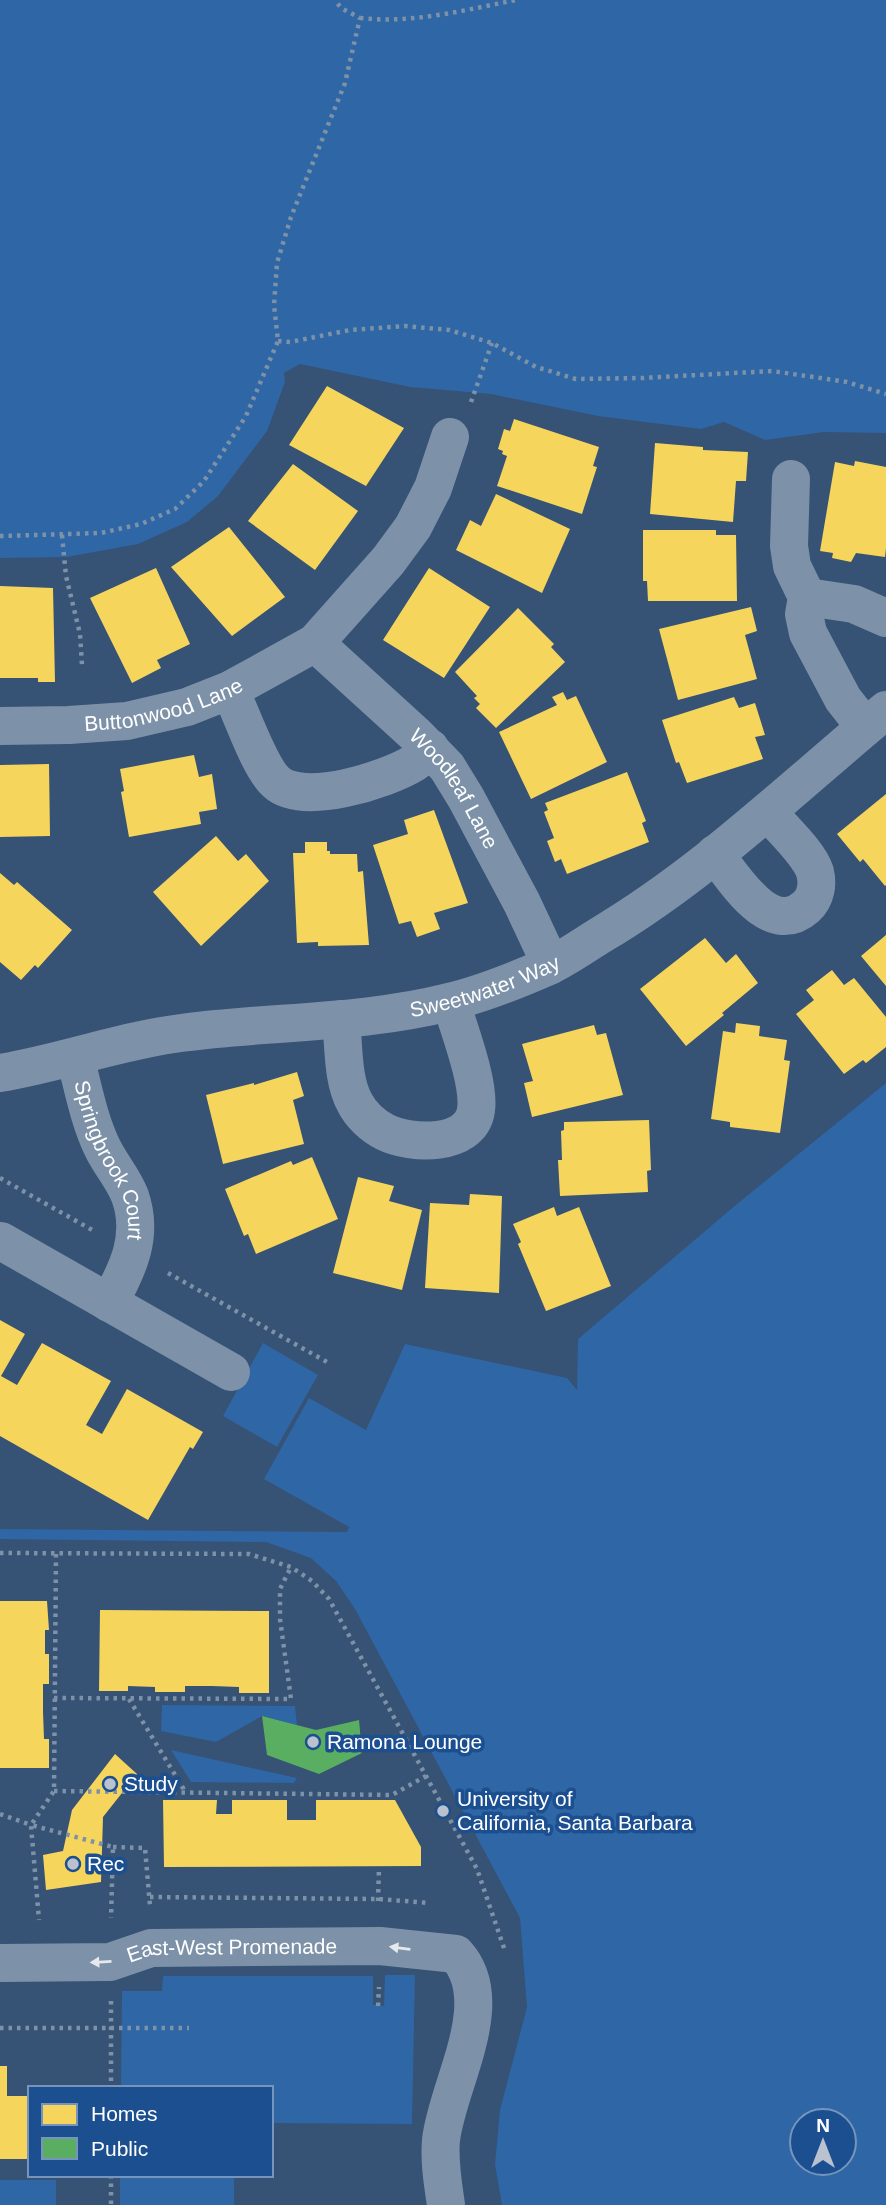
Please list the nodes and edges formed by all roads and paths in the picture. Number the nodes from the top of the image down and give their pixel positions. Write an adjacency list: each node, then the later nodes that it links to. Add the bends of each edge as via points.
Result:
1 (335, 0): 3 (path)
2 (516, 0): 3 (path, via 420,17)
3 (360, 18): 4 (path, via 345,83 276,263)
4 (278, 341): 5 (path, via 405,326 449,330); 9 (path, via 246,416 204,481 175,509 141,524)
5 (492, 343): 6 (path, via 536,367 576,379 772,371 847,382); 7 (path)
6 (886, 394)
7 (458, 425): 13 (street, Buttonwood Lane, via 413,527)
8 (790, 479): 11 (street, via 789,546 792,566)
9 (61, 535): 10 (path); 14 (path)
10 (0, 537)
11 (807, 597): 12 (street, via 854,604); 16 (street, via 808,633 843,699)
12 (886, 618)
13 (315, 643): 15 (street, Buttonwood Lane); 18 (street, Woodleaf Lane)
14 (82, 665)
15 (230, 690): 17 (street, Buttonwood Lane, via 187,707 127,721); 18 (street, via 270,775 287,789 332,792 404,768)
16 (876, 719): 19 (street, Sweetwater Way)
17 (0, 726)
18 (430, 748): 21 (street, Woodleaf Lane, via 466,798)
19 (768, 812): 20 (street, Sweetwater Way); 20 (street, via 814,870 815,893 810,904 790,915 772,914 754,903)
20 (715, 854): 21 (street, Sweetwater Way, via 642,911)
21 (551, 965): 22 (street, Sweetwater Way)
22 (451, 1002): 23 (street, Sweetwater Way); 23 (street, via 477,1100 469,1128 449,1139 398,1137 363,1115 353,1101 346,1072)
23 (341, 1019): 24 (street, Sweetwater Way, via 182,1032)
24 (75, 1057): 25 (street, Sweetwater Way); 30 (street, Springbrook Court, via 93,1126 130,1195 135,1219 128,1269)
25 (0, 1073)
26 (0, 1178): 27 (path)
27 (104, 1236)
28 (1, 1241): 30 (street)
29 (158, 1267): 31 (path)
30 (109, 1303): 32 (street)
31 (327, 1362)
32 (231, 1372)
33 (0, 1553): 34 (path)
34 (56, 1554): 35 (path, via 249,1554); 36 (path)
35 (291, 1566): 37 (path, via 279,1589 279,1619 291,1699); 38 (path, via 329,1599)
36 (54, 1698): 37 (path); 39 (path)
37 (129, 1698): 40 (path)
38 (426, 1776): 40 (path, via 392,1795); 49 (path, via 477,1869)
39 (54, 1791): 40 (path); 42 (path)
40 (184, 1794)
41 (0, 1814): 42 (path)
42 (31, 1825): 43 (path); 47 (path)
43 (114, 1847): 44 (path, via 145,1848); 48 (path)
44 (149, 1897): 45 (path); 46 (path)
45 (430, 1903)
46 (150, 1908)
47 (39, 1924)
48 (111, 1924)
49 (502, 1937)
50 (0, 1963): 58 (street, East-West Promenade, one-way to 50, via 441,2138 468,2038 474,1994 469,1970 456,1954 366,1946 151,1948 110,1962)
51 (111, 2000): 52 (path)
52 (111, 2027): 53 (path); 54 (path); 55 (path)
53 (0, 2028)
54 (189, 2028)
55 (111, 2086)
56 (111, 2177): 57 (path)
57 (111, 2205)
58 (446, 2205)

